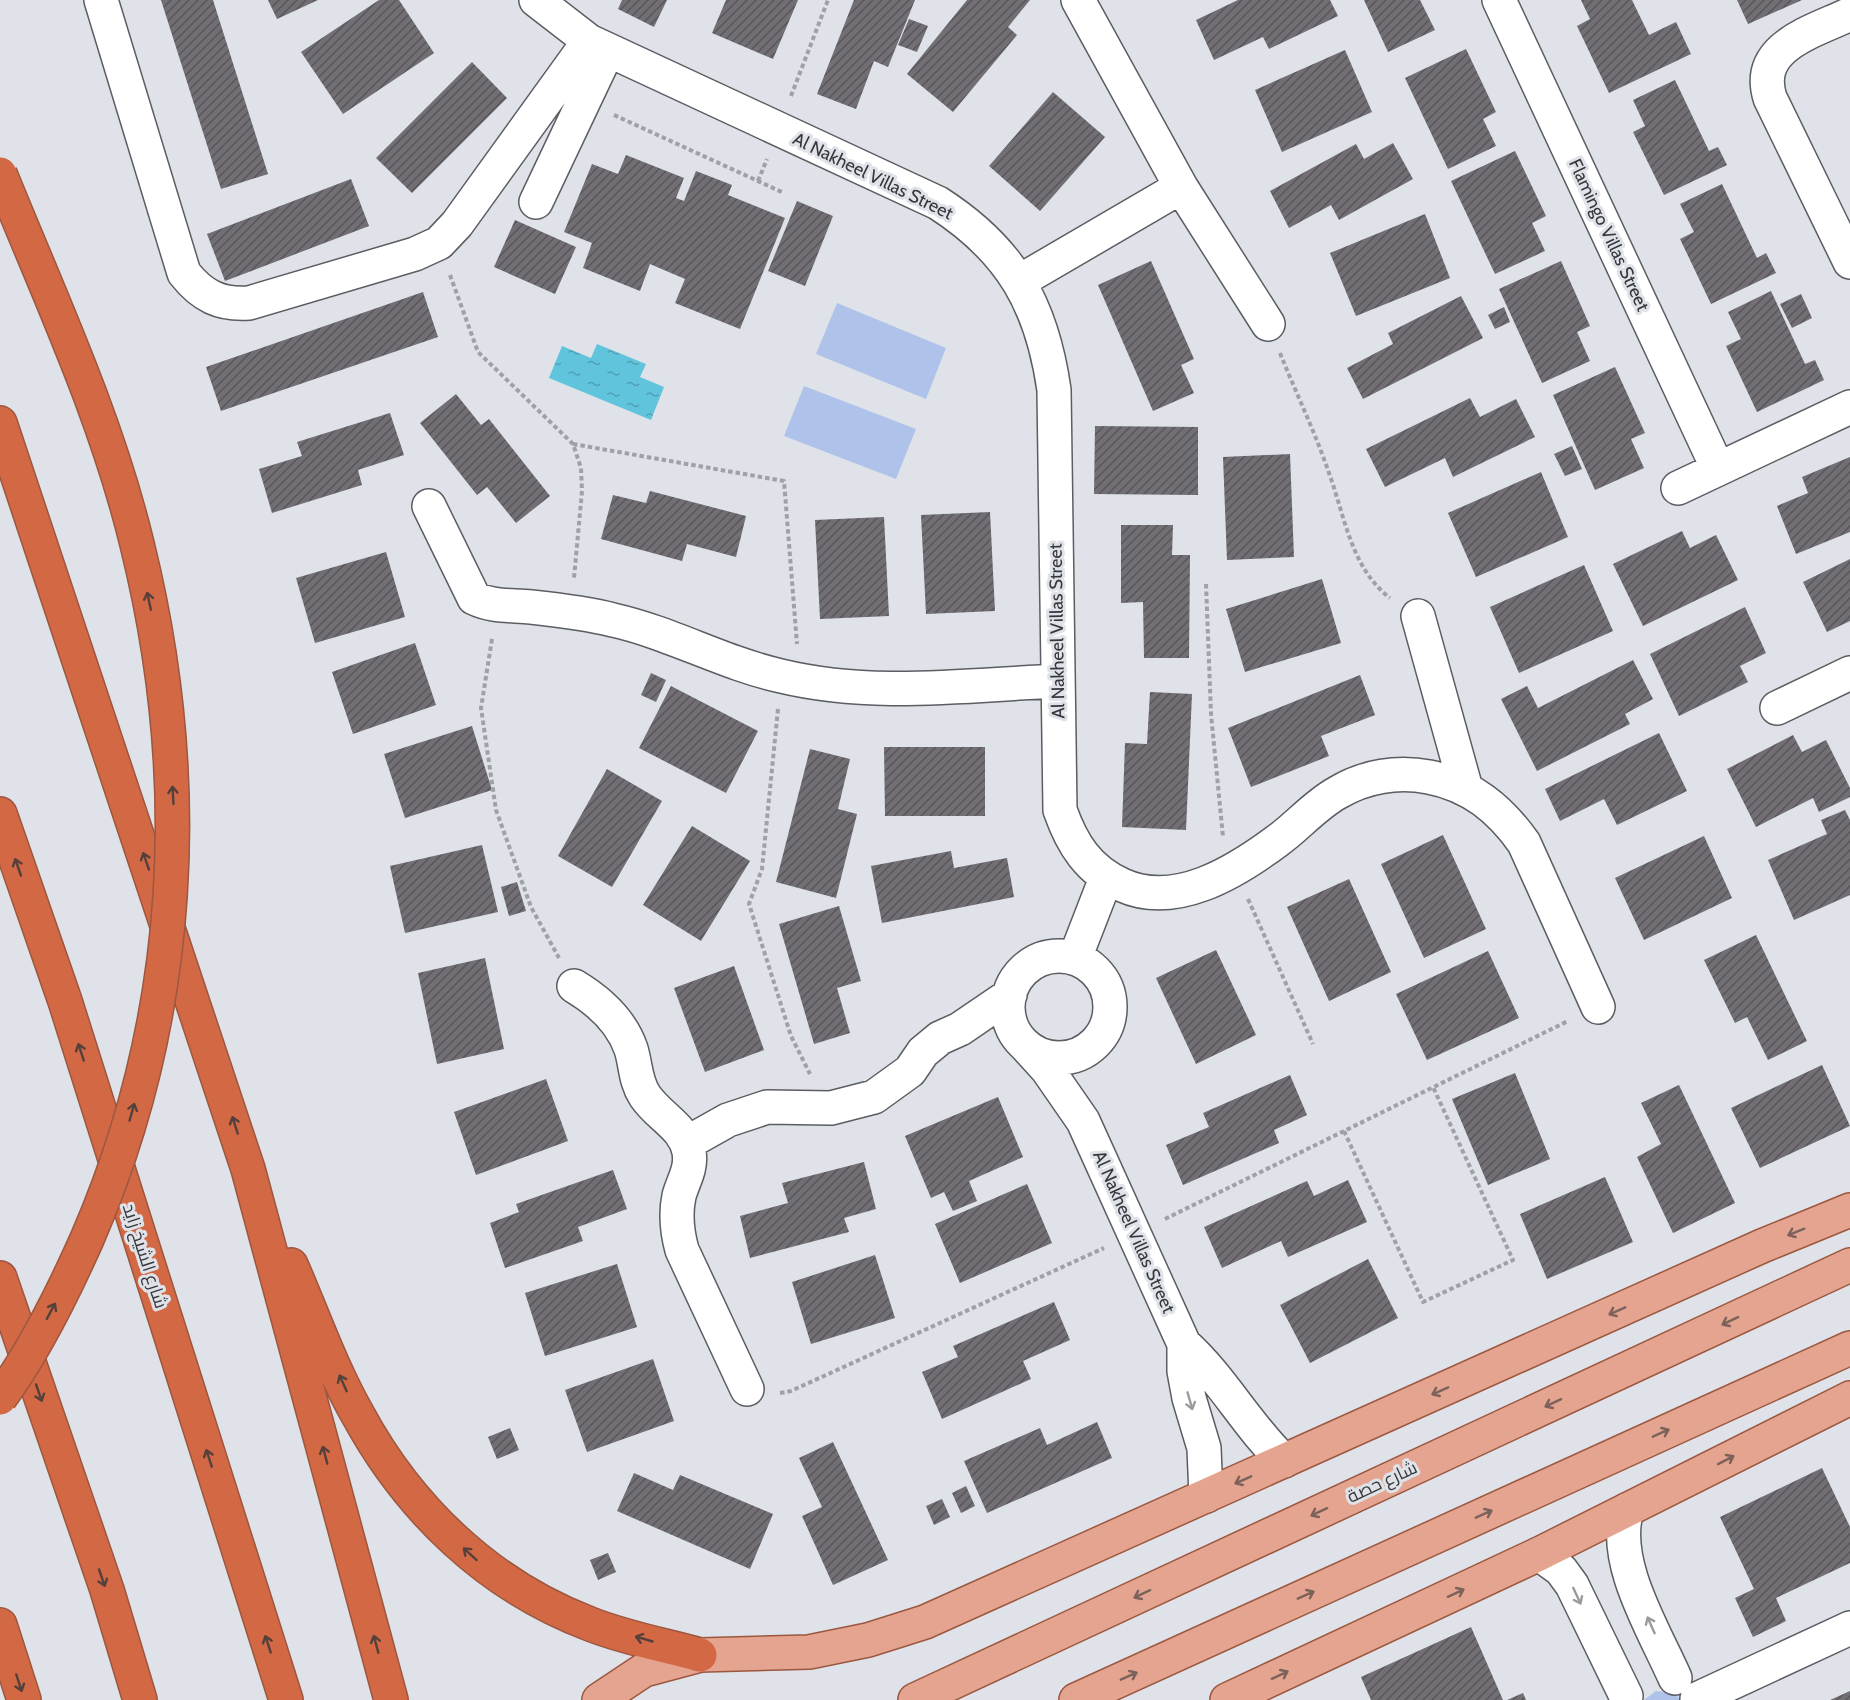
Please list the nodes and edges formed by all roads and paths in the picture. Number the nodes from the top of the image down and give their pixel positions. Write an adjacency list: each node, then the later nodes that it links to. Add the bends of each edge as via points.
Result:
1 (101, 0): 15 (street, via 184,273 196,288 230,304 249,303 416,254)
2 (536, 0): 7 (street, Al Nakheel Villas Street)
3 (828, 0): 9 (path)
4 (1078, 0): 12 (street)
5 (1499, 0): 22 (street, Flamingo Villas Street)
6 (1850, 14): 16 (street, via 1777,52 1766,74 1770,98)
7 (598, 46): 8 (street); 9 (street, Al Nakheel Villas Street); 15 (street)
8 (584, 101): 11 (path); 14 (street)
9 (778, 130): 11 (path); 17 (street, Al Nakheel Villas Street, via 938,203 984,237)
10 (0, 174): 58 (highway, one-way to 10, bridge, via 73,1270 123,1144 158,1002 172,878 174,811 163,675 137,542 96,412)
11 (758, 181): 13 (path)
12 (1181, 188): 17 (street); 18 (street)
13 (784, 193)
14 (536, 202)
15 (439, 243): 21 (path, via 478,352)
16 (1850, 262)
17 (1020, 281): 31 (street, Al Nakheel Villas Street, via 1037,315 1054,390)
18 (1268, 324): 28 (path, via 1329,473 1361,568 1374,586)
19 (1850, 407): 22 (street)
20 (0, 423): 50 (highway, one-way to 20)
21 (573, 444): 27 (path, via 581,468 582,491); 30 (path, via 784,481)
22 (1718, 469): 23 (street)
23 (1678, 488)
24 (429, 506): 26 (street, via 474,598)
25 (1206, 584): 35 (path, via 1211,714 1222,834)
26 (498, 605): 27 (street); 38 (path, via 481,708 496,810 531,907)
27 (571, 612): 30 (street, via 652,630 738,664)
28 (1418, 616): 33 (street)
29 (1850, 673): 32 (street)
30 (790, 679): 31 (street, via 891,689); 46 (path, via 762,869 748,904 791,1036)
31 (1058, 681): 36 (street, Al Nakheel Villas Street, via 1060,810 1070,837 1085,860)
32 (1777, 708)
33 (1467, 789): 35 (street, Al Nakheel Villas Street, via 1416,774 1362,781 1323,802 1277,841); 40 (street, Al Nakheel Villas Street, via 1502,815 1524,843)
34 (0, 814): 72 (highway, شارع الشيخ زايد, one-way to 34, via 65,1001)
35 (1234, 869): 36 (street, Al Nakheel Villas Street, via 1188,890 1160,893 1132,889); 44 (path)
36 (1106, 878): 37 (street)
37 (1075, 958): 39 (street, via 1058,956 1027,967 1016,979); 43 (street, via 1099,974 1110,1000 1106,1029)
38 (574, 986): 49 (street, via 598,1001 618,1023 631,1049 634,1073 642,1091)
39 (1010, 995): 41 (street); 42 (street, via 1008,1011)
40 (1598, 1006): 45 (path)
41 (960, 1029): 42 (street); 46 (street, via 923,1052 910,1071 893,1085 853,1104)
42 (1021, 1041): 43 (street, via 1049,1058 1075,1056); 47 (street, Al Nakheel Villas Street, via 1047,1069)
43 (1097, 1041): 47 (street, via 1083,1094)
44 (1313, 1044)
45 (1433, 1088): 48 (path); 48 (path, via 1513,1260 1423,1302)
46 (831, 1108): 49 (street, via 767,1107 728,1120)
47 (1083, 1121): 52 (street, Al Nakheel Villas Street)
48 (1344, 1131): 52 (path)
49 (687, 1143): 57 (street, via 690,1166 679,1195 677,1232)
50 (248, 1169): 66 (highway, one-way to 50, via 591,1625 532,1598 479,1562 431,1519 390,1469 357,1414); 73 (highway, one-way to 50)
51 (1850, 1210): 60 (main road, one-way to 60)
52 (1135, 1234): 55 (street, Al Nakheel Villas Street); 57 (path, via 791,1391 769,1394)
53 (1850, 1265): 69 (main road, شارع حصة, one-way to 69)
54 (0, 1278): 71 (highway, one-way to 71)
55 (1184, 1344): 60 (street, Al Nakheel Villas Street, via 1210,1368 1251,1425); 61 (street, Al Nakheel Villas Street, one-way to 61, via 1189,1398 1204,1448)
56 (1850, 1348): 75 (main road, one-way to 56)
57 (747, 1389)
58 (0, 1398)
59 (1850, 1398): 62 (main road, one-way to 59)
60 (1284, 1461): 61 (main road, one-way to 61)
61 (1206, 1496): 66 (main road, via 925,1622 809,1652)
62 (1627, 1510): 63 (main road); 67 (street, one-way to 62, via 1629,1570 1622,1534)
63 (1539, 1554): 68 (street, one-way to 68, via 1561,1570 1572,1585); 76 (main road, one-way to 63)
64 (0, 1625): 70 (highway, one-way to 70)
65 (1850, 1628): 67 (street)
66 (700, 1655): 74 (main road, via 644,1670)
67 (1690, 1692): 68 (street, via 1653,1677 1633,1687)
68 (1625, 1698)
69 (913, 1699)
70 (24, 1700)
71 (140, 1700)
72 (286, 1700)
73 (391, 1700)
74 (599, 1700)
75 (1076, 1700)
76 (1227, 1700)

